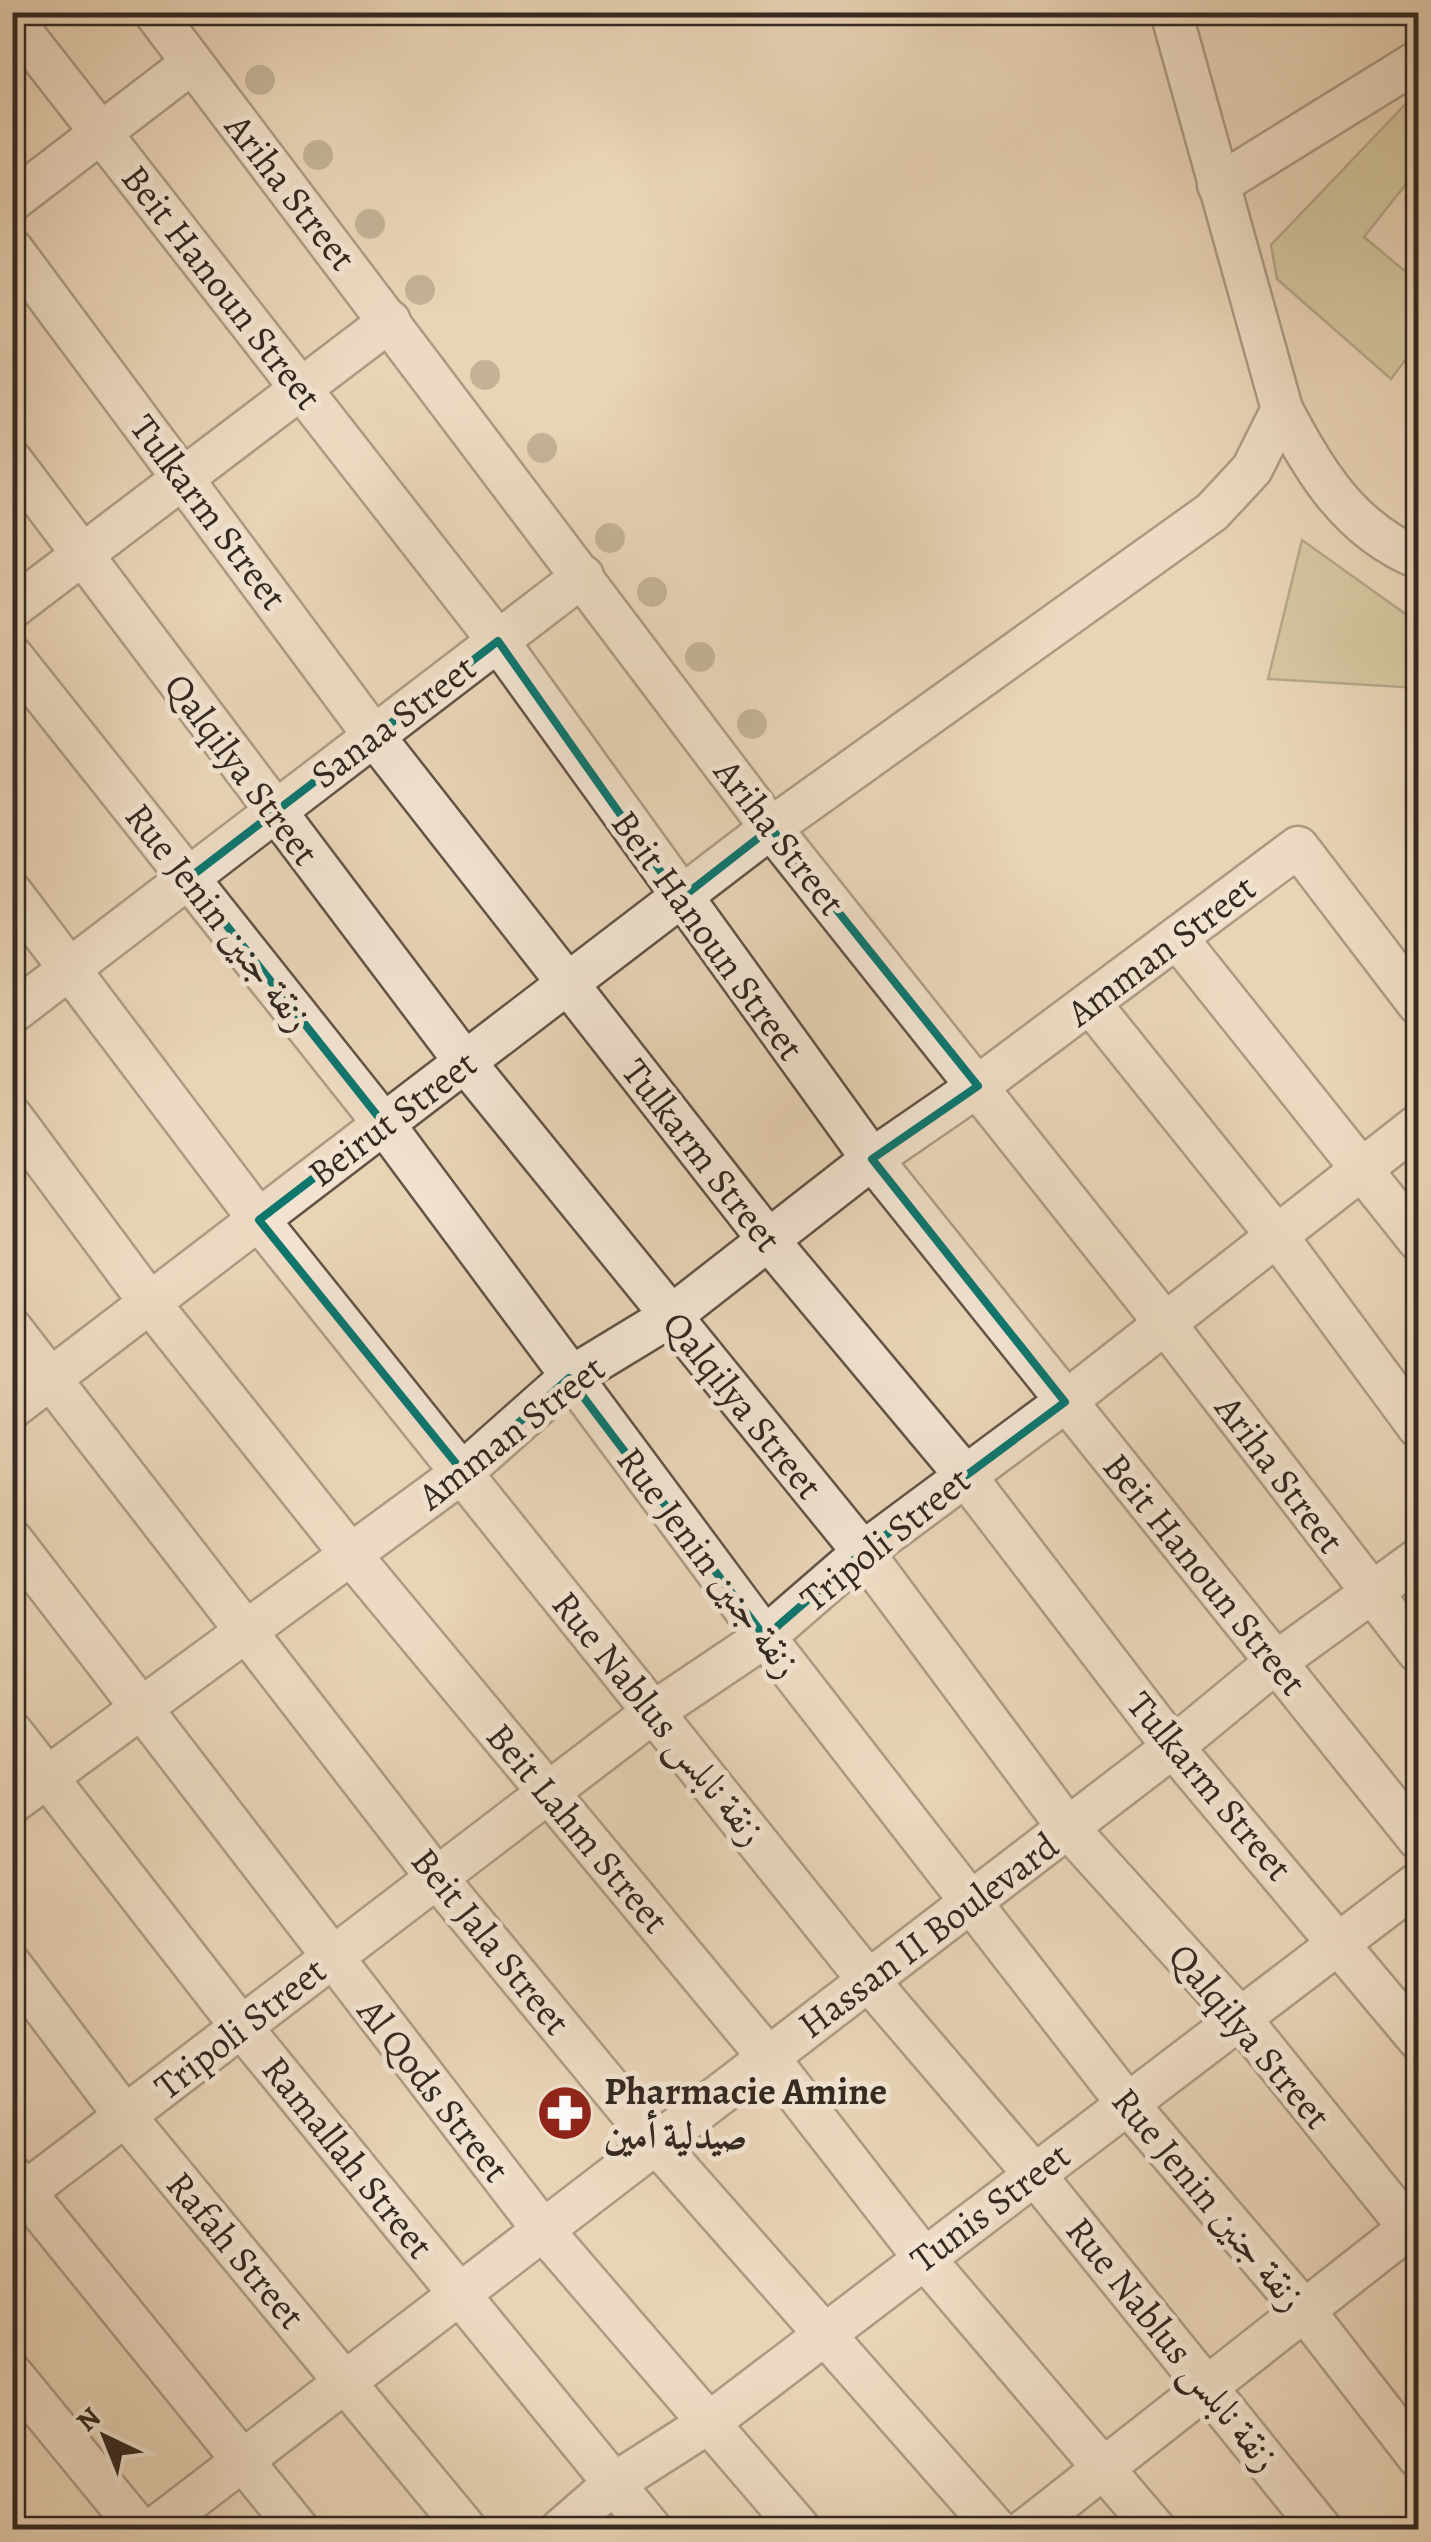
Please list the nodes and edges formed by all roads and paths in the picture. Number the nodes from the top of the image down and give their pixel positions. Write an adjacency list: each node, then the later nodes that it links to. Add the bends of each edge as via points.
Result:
1 (154, 12): 5 (street, Ariha Street)
2 (1171, 12): 7 (street)
3 (12, 18): 6 (street, Beit Hanoun Street)
4 (1418, 61): 7 (street)
5 (192, 63): 6 (street); 10 (street, Ariha Street)
6 (102, 133): 8 (street); 11 (street, Beit Hanoun Street)
7 (1218, 186): 12 (street)
8 (12, 201)
9 (12, 249): 14 (street, Tulkarm Street)
10 (390, 321): 11 (street); 17 (street, Ariha Street)
11 (301, 388): 14 (street); 19 (street, Beit Hanoun Street)
12 (1282, 408): 16 (street, via 1346,511); 23 (street, Beirut Street, via 1252,469 1212,512)
13 (12, 462): 15 (street, Qalqilya Street)
14 (184, 477): 15 (street); 21 (street, Tulkarm Street)
15 (82, 555): 18 (street); 22 (street, Qalqilya Street)
16 (1418, 558)
17 (583, 576): 19 (street, Sanaa Street); 23 (street, Ariha Street)
18 (12, 608)
19 (498, 641): 21 (street, Sanaa Street); 26 (street, Beit Hanoun Street)
20 (12, 656): 24 (street, Rue Jenin زنقة جنين)
21 (374, 736): 22 (street, Sanaa Street); 29 (street, Tulkarm Street)
22 (274, 813): 24 (street, Sanaa Street); 33 (street, Qalqilya Street)
23 (771, 828): 26 (street, Beirut Street); 34 (street, Ariha Street)
24 (189, 878): 28 (street, Sanaa Street); 36 (street, Rue Jenin زنقة جنين)
25 (12, 893): 28 (street, Rue Nablus زنقة نابلس)
26 (680, 899): 29 (street, Beirut Street); 38 (street, Beit Hanoun Street)
27 (1178, 938): 30 (street, Amman Street); 31 (street, Amman Street, via 1298,847); 39 (street)
28 (70, 970): 32 (street, Sanaa Street); 40 (street, Rue Nablus زنقة نابلس)
29 (568, 984): 33 (street, Beirut Street); 43 (street, Tulkarm Street)
30 (1090, 1003): 34 (street, Amman Street); 41 (street)
31 (1418, 1004)
32 (12, 1013)
33 (465, 1062): 36 (street, Beirut Street); 45 (street, Qalqilya Street)
34 (978, 1086): 38 (street, Amman Street); 46 (street, Ariha Street)
35 (12, 1117): 44 (street, Beit Lahm Street)
36 (384, 1124): 40 (street, Beirut Street); 48 (street, Rue Jenin زنقة جنين)
37 (1418, 1125): 39 (street, Tripoli Street)
38 (872, 1159): 43 (street, Amman Street); 50 (street, Beit Hanoun Street)
39 (1363, 1170): 41 (street, Tripoli Street); 42 (street)
40 (259, 1220): 44 (street, Beirut Street); 53 (street, Rue Nablus زنقة نابلس)
41 (1276, 1236): 46 (street, Tripoli Street); 52 (street)
42 (1418, 1240)
43 (770, 1242): 45 (street, Amman Street); 54 (street, Tulkarm Street)
44 (150, 1303): 49 (street, Beirut Street); 57 (street, Beit Lahm Street)
45 (671, 1316): 48 (street, Amman Street); 56 (street, Qalqilya Street)
46 (1164, 1322): 50 (street, Tripoli Street); 59 (street, Ariha Street)
47 (12, 1330): 49 (street, Beit Jala Street)
48 (569, 1378): 53 (street, Amman Street); 61 (street, Rue Jenin زنقة جنين)
49 (50, 1379): 51 (street, Beirut Street); 60 (street, Beit Jala Street)
50 (1065, 1402): 54 (street, Tripoli Street); 63 (street, Beit Hanoun Street)
51 (12, 1408)
52 (1418, 1426)
53 (463, 1472): 57 (street, Amman Street); 65 (street, Rue Nablus زنقة نابلس)
54 (964, 1474): 56 (street, Tripoli Street); 67 (street, Tulkarm Street)
55 (12, 1540): 64 (street, Al Qods Street)
56 (863, 1552): 61 (street, Tripoli Street); 71 (street, Qalqilya Street)
57 (351, 1556): 60 (street, Amman Street); 69 (street, Beit Lahm Street)
58 (1418, 1559): 59 (street, Hassan II Boulevard)
59 (1371, 1595): 62 (street, Ariha Street); 63 (street, Hassan II Boulevard)
60 (250, 1631): 64 (street, Amman Street); 73 (street, Beit Jala Street)
61 (765, 1638): 65 (street, Tripoli Street); 75 (street, Rue Jenin زنقة جنين)
62 (1418, 1652)
63 (1276, 1662): 67 (street, Hassan II Boulevard); 72 (street, Beit Hanoun Street)
64 (143, 1711): 68 (street, Amman Street); 77 (street, Al Qods Street)
65 (654, 1711): 69 (street, Tripoli Street); 79 (street, Rue Nablus زنقة نابلس)
66 (12, 1732): 68 (street, Ramallah Street)
67 (1173, 1747): 71 (street, Hassan II Boulevard); 76 (street, Tulkarm Street)
68 (46, 1776): 70 (street, Amman Street); 81 (street, Ramallah Street)
69 (549, 1792): 73 (street, Tripoli Street); 83 (street, Beit Lahm Street)
70 (12, 1803)
71 (1068, 1828): 75 (street, Hassan II Boulevard); 80 (street, Qalqilya Street)
72 (1418, 1839)
73 (437, 1878): 77 (street, Tripoli Street); 86 (street, Beit Jala Street)
74 (1418, 1883): 76 (street, Tunis Street)
75 (971, 1902): 79 (street, Hassan II Boulevard); 84 (street, Rue Jenin زنقة جنين)
76 (1340, 1942): 80 (street, Tunis Street); 82 (street, Tulkarm Street)
77 (331, 1958): 81 (street, Tripoli Street); 89 (street, Al Qods Street)
78 (12, 1966): 85 (street, Rafah Street)
79 (868, 1980): 83 (street, Hassan II Boulevard); 87 (street, Rue Nablus زنقة نابلس)
80 (1240, 2018): 84 (street, Tunis Street); 90 (street, Qalqilya Street)
81 (242, 2028): 85 (street, Tripoli Street); 92 (street, Ramallah Street)
82 (1418, 2039)
83 (768, 2057): 86 (street, Hassan II Boulevard); 91 (street, Beit Lahm Street)
84 (1126, 2102): 87 (street, Tunis Street); 93 (street, Rue Jenin زنقة جنين)
85 (125, 2116): 88 (street, Tripoli Street); 96 (street, Rafah Street)
86 (656, 2143): 89 (street, Hassan II Boulevard); 94 (street, Beit Jala Street)
87 (1035, 2174): 91 (street, Tunis Street); 97 (street, Rue Nablus زنقة نابلس)
88 (17, 2190): 100 (street)
89 (543, 2230): 92 (street, Hassan II Boulevard); 98 (street, Al Qods Street)
90 (1415, 2230): 93 (street)
91 (924, 2258): 94 (street, Tunis Street); 101 (street, Beit Lahm Street)
92 (462, 2296): 96 (street, Hassan II Boulevard); 102 (street, Ramallah Street)
93 (1304, 2310): 97 (street); 99 (street, Rue Jenin زنقة جنين)
94 (826, 2333): 98 (street, Tunis Street); 110 (street, Beit Jala Street)
95 (12, 2374): 103 (street)
96 (345, 2382): 100 (street, Hassan II Boulevard); 106 (street, Rafah Street)
97 (1209, 2385): 101 (street); 113 (street, Rue Nablus زنقة نابلس)
98 (710, 2422): 102 (street, Tunis Street); 109 (street, Al Qods Street)
99 (1418, 2457)
100 (242, 2461): 104 (street, Hassan II Boulevard); 105 (street)
101 (1104, 2467): 111 (street); 112 (street, Beit Lahm Street)
102 (612, 2484): 107 (street, Tunis Street); 108 (street, Ramallah Street)
103 (140, 2530)
104 (152, 2530)
105 (299, 2530)
106 (467, 2530)
107 (560, 2530)
108 (652, 2530)
109 (801, 2530)
110 (997, 2530)
111 (1025, 2530)
112 (1156, 2530)
113 (1322, 2530)

